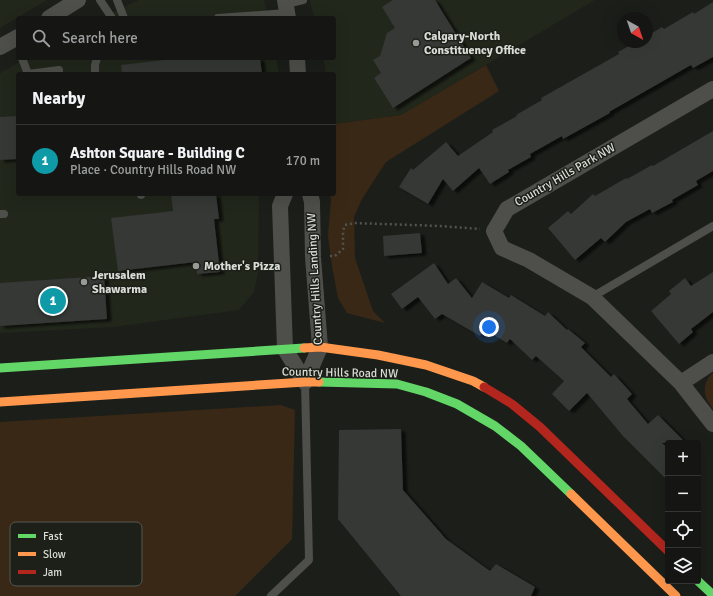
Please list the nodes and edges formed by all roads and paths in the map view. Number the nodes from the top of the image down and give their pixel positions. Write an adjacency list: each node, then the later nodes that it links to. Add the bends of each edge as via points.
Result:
1 (100, 0): 7 (lane)
2 (117, 0): 8 (lane)
3 (303, 0): 5 (lane)
4 (72, 2): 6 (street)
5 (286, 9): 9 (lane)
6 (51, 16)
7 (111, 16)
8 (123, 16)
9 (233, 16)
10 (16, 41): 11 (street)
11 (0, 47)
12 (23, 60): 15 (lane)
13 (96, 60): 18 (lane)
14 (297, 60): 19 (street)
15 (27, 72)
16 (44, 72): 17 (lane)
17 (59, 72)
18 (95, 72)
19 (298, 72)
20 (713, 90): 24 (street, Country Hills Park NW, via 507,208)
21 (284, 196): 28 (street, via 280,206)
22 (310, 196): 25 (street, Country Hills Landing NW)
23 (713, 226): 26 (lane)
24 (494, 231): 25 (path, via 354,223 346,225 343,231 343,249 339,253 335,256); 26 (street, via 502,248 529,260)
25 (313, 257): 27 (street, Country Hills Landing NW)
26 (592, 297): 32 (street)
27 (320, 347): 28 (street, Country Hills Road NW); 31 (street, Country Hills Landing NW); 35 (street, Country Hills Road NW, via 426,365 473,381 512,404)
28 (285, 350): 30 (street, Country Hills Road NW); 31 (street)
29 (713, 362): 32 (street)
30 (0, 368)
31 (305, 382): 33 (street, Country Hills Road NW); 38 (lane, via 309,560); 39 (street, Country Hills Road NW, via 397,384 457,404 523,443)
32 (681, 383): 34 (street)
33 (0, 402)
34 (713, 424)
35 (665, 548)
36 (701, 584): 37 (street)
37 (713, 595)
38 (271, 596)
39 (676, 596)

